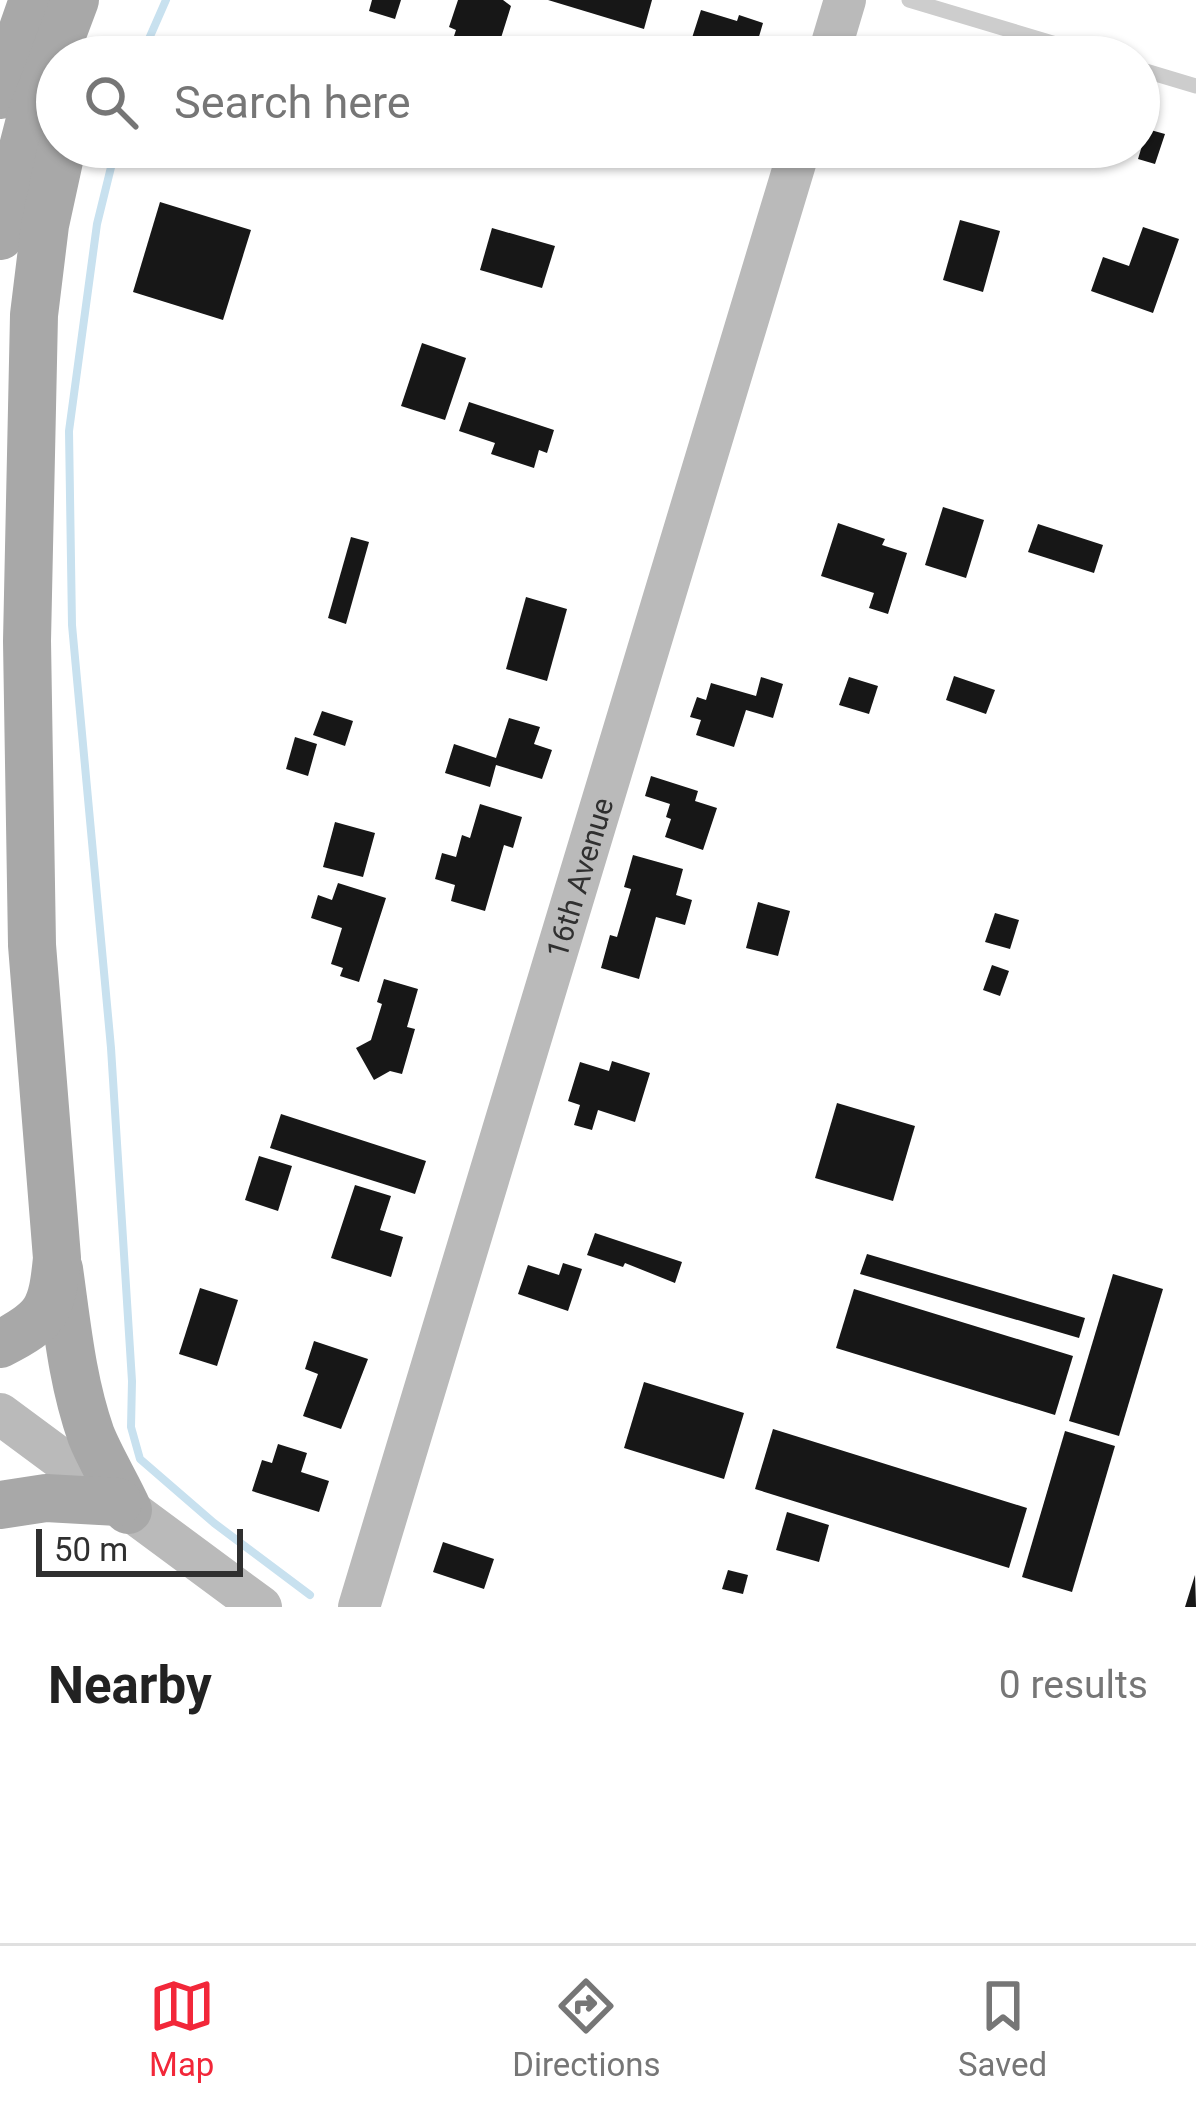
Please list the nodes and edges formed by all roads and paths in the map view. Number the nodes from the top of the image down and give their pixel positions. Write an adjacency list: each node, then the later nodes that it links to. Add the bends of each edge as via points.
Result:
1 (33, 0): 12 (main road)
2 (75, 0): 6 (main road)
3 (104, 0): 7 (main road)
4 (845, 0): 8 (street)
5 (909, 0): 9 (lane)
6 (62, 36)
7 (93, 36)
8 (834, 36)
9 (1029, 36)
10 (1160, 75): 11 (lane)
11 (1196, 86)
12 (0, 95)
13 (36, 104): 16 (main road)
14 (57, 168): 17 (main road, via 34,315 27,641 32,945)
15 (794, 168): 23 (street, 16th Avenue)
16 (0, 236)
17 (57, 1258): 18 (main road, via 53,1300 29,1330); 21 (main road, via 83,1409)
18 (0, 1344)
19 (0, 1414): 21 (street)
20 (0, 1505): 21 (main road, via 46,1498)
21 (123, 1506): 22 (street)
22 (261, 1607)
23 (358, 1607)

